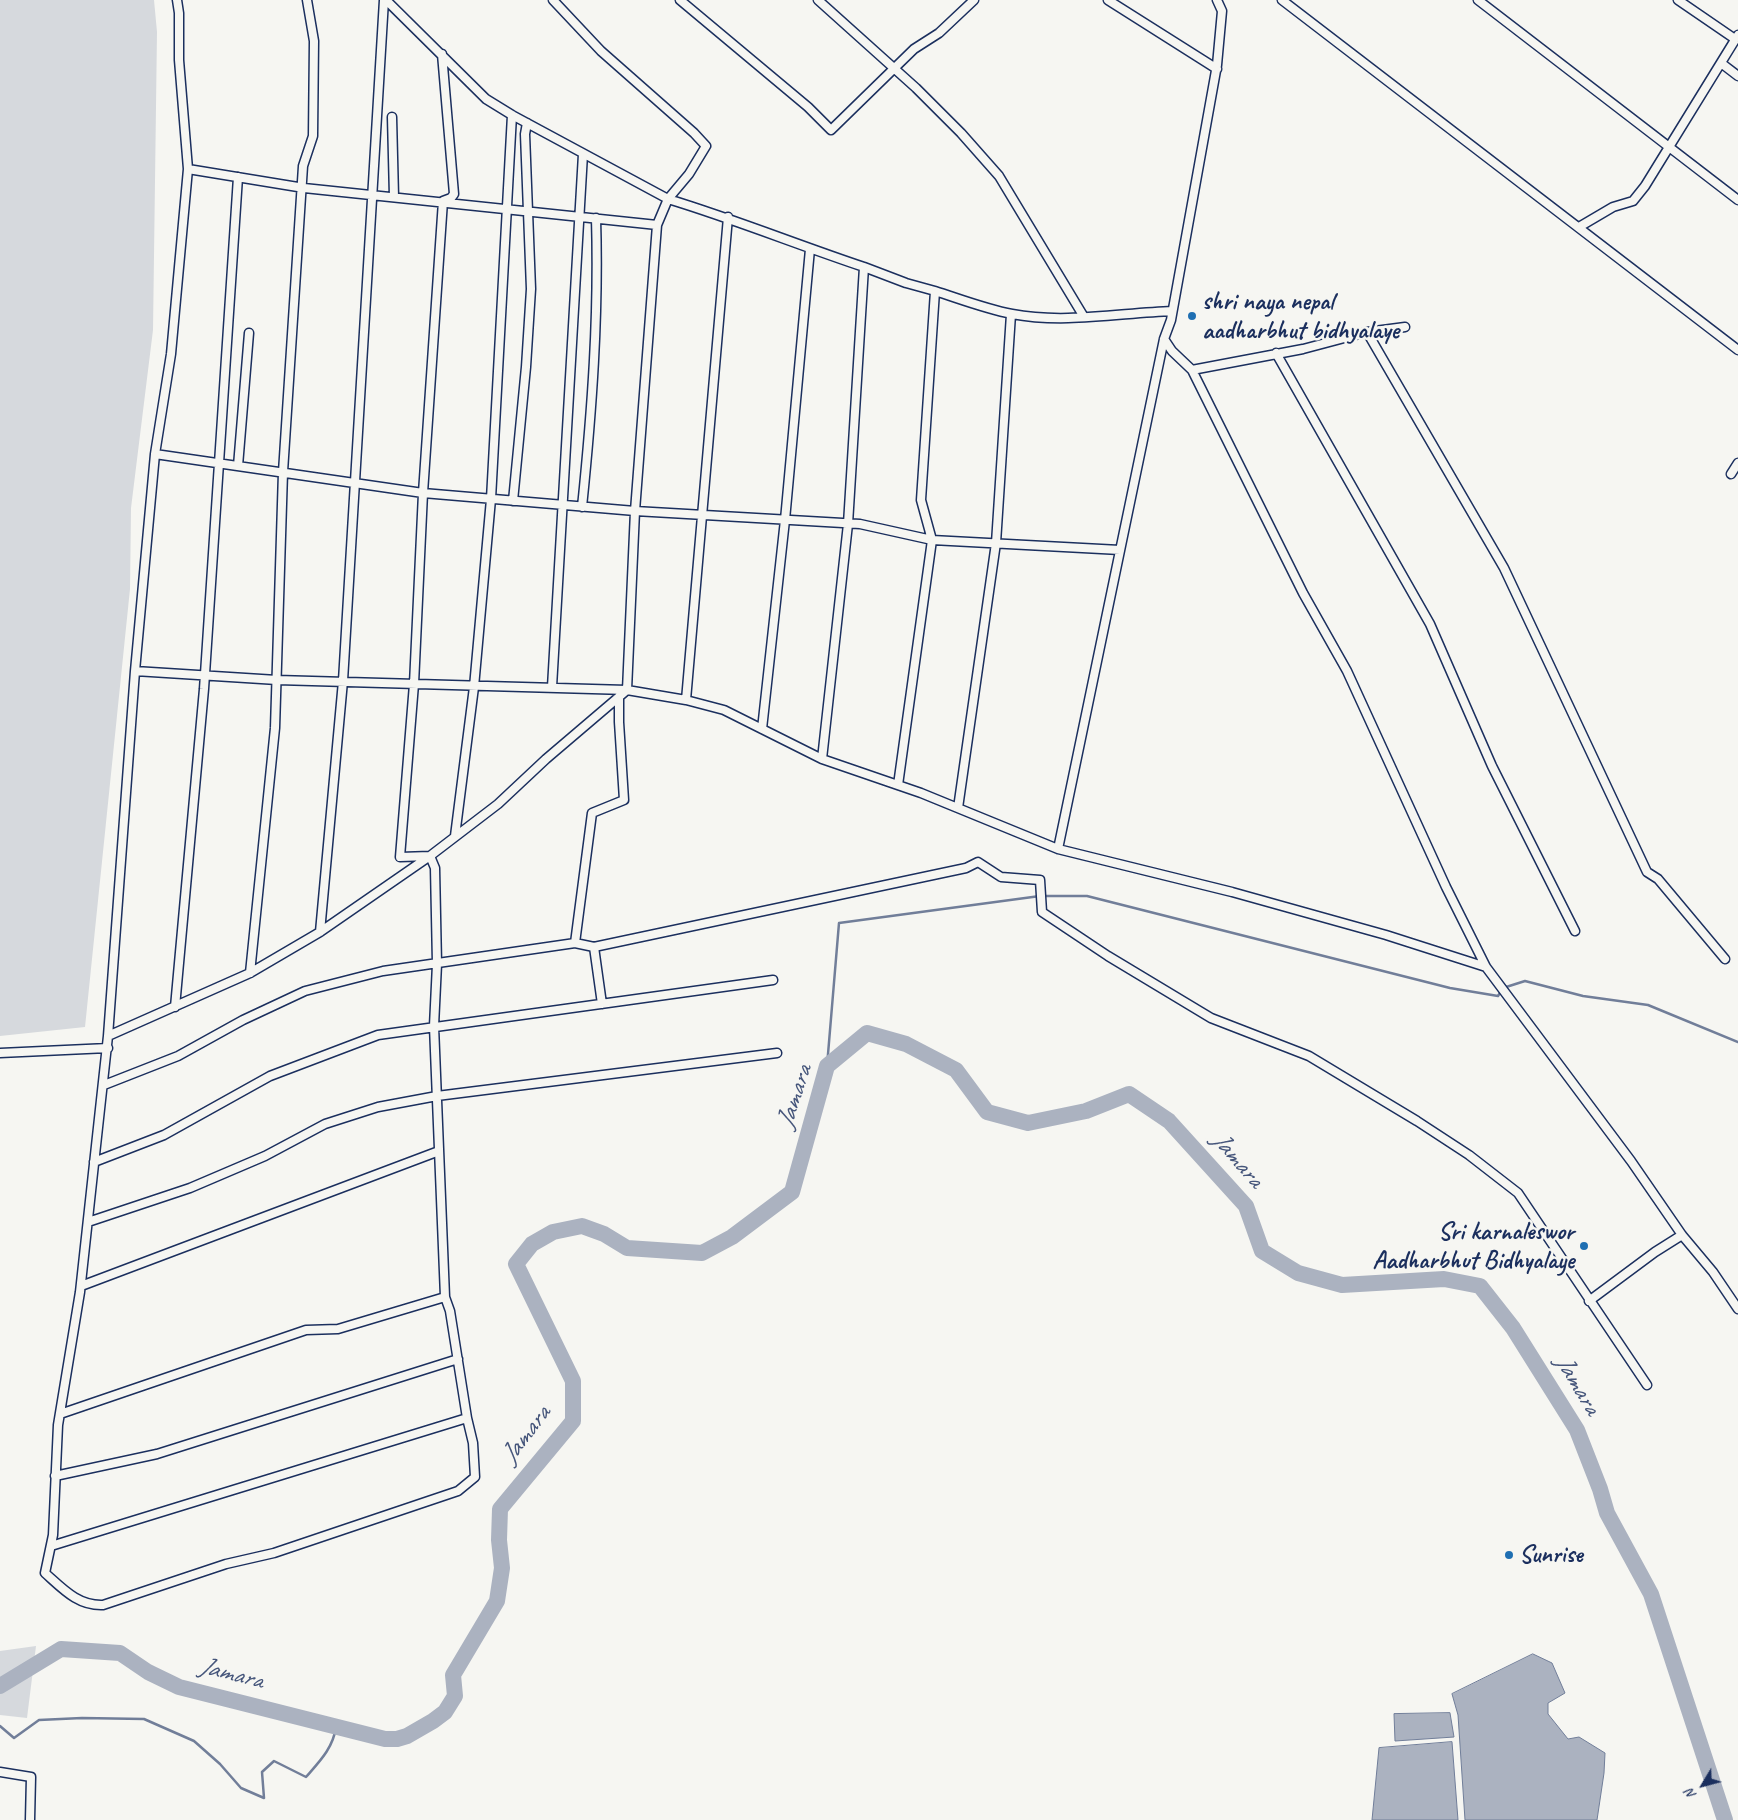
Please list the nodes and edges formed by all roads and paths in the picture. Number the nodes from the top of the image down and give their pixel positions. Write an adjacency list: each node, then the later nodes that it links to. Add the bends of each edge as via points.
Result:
1 (176, 0): 24 (street)
2 (307, 0): 26 (street, via 314,41 313,136 303,166)
3 (385, 0): 14 (street); 27 (street)
4 (553, 0): 29 (street, via 601,50 706,146)
5 (680, 0): 16 (street, via 831,130)
6 (818, 0): 16 (street)
7 (974, 0): 16 (street, via 939,34 914,49)
8 (1108, 0): 17 (street)
9 (1217, 0): 17 (street, via 1222,12)
10 (1282, 0): 38 (street)
11 (1478, 0): 22 (street)
12 (1678, 0): 13 (street)
13 (1737, 37): 15 (street)
14 (442, 54): 19 (street, via 486,99); 31 (street, via 454,194)
15 (1721, 63): 18 (street); 22 (street)
16 (895, 68): 44 (street, via 999,176)
17 (1216, 69): 42 (street)
18 (1738, 76)
19 (512, 115): 21 (street); 32 (street)
20 (392, 117): 28 (street)
21 (527, 123): 23 (street); 33 (street)
22 (1670, 146): 30 (street); 38 (street, via 1646,186 1633,200)
23 (583, 154): 29 (street); 34 (street)
24 (188, 169): 25 (street); 52 (street, via 171,354)
25 (238, 177): 26 (street); 54 (street)
26 (304, 188): 27 (street); 56 (street)
27 (373, 195): 28 (street); 58 (street)
28 (394, 197): 31 (street)
29 (668, 199): 35 (street); 37 (street)
30 (1738, 200)
31 (443, 201): 32 (street); 59 (street)
32 (506, 209): 33 (street); 60 (street)
33 (528, 210): 34 (street); 61 (street, via 531,289)
34 (578, 215): 36 (street); 62 (street)
35 (728, 217): 39 (street); 65 (street)
36 (596, 218): 37 (street); 63 (street, via 598,286 593,404)
37 (657, 225): 64 (street)
38 (1579, 227): 49 (street)
39 (810, 249): 40 (street); 66 (street)
40 (864, 266): 41 (street); 67 (street)
41 (935, 291): 43 (street); 68 (street, via 921,500)
42 (1172, 312): 44 (street); 48 (street)
43 (1012, 314): 44 (street); 69 (street)
44 (1084, 317)
45 (1405, 327): 46 (street)
46 (1367, 332): 50 (street); 92 (street, via 1504,568 1647,872 1658,879)
47 (249, 333): 55 (street)
48 (1164, 340): 51 (street); 70 (street)
49 (1738, 350)
50 (1276, 353): 51 (street); 88 (street, via 1430,624 1492,766)
51 (1192, 370): 94 (street, via 1303,593 1348,671)
52 (156, 454): 54 (street); 71 (street)
53 (1738, 463): 57 (street)
54 (218, 464): 55 (street); 72 (street)
55 (238, 466): 56 (street)
56 (283, 472): 58 (street); 73 (street)
57 (1731, 474)
58 (353, 485): 59 (street); 74 (street)
59 (423, 493): 60 (street); 75 (street)
60 (491, 499): 61 (street); 76 (street)
61 (514, 500): 62 (street)
62 (562, 505): 63 (street); 77 (street)
63 (582, 507): 64 (street)
64 (635, 511): 65 (street); 78 (street)
65 (702, 516): 66 (street); 80 (street)
66 (785, 520): 67 (street); 81 (street)
67 (848, 524): 68 (street); 82 (street)
68 (932, 540): 69 (street); 83 (street)
69 (996, 543): 70 (street); 84 (street)
70 (1120, 550): 86 (street)
71 (135, 671): 72 (street); 100 (street)
72 (204, 676): 73 (street); 98 (street)
73 (277, 680): 74 (street); 95 (street)
74 (343, 680): 75 (street); 89 (street)
75 (414, 684): 76 (street); 87 (street, via 400,857)
76 (474, 687): 77 (street); 85 (street)
77 (552, 687): 78 (street)
78 (627, 690): 79 (street); 80 (street)
79 (619, 697): 85 (street, via 498,804); 90 (street, via 624,800 592,814)
80 (686, 700): 81 (street, via 724,710)
81 (762, 729): 82 (street)
82 (822, 758): 83 (street)
83 (898, 785): 84 (street)
84 (958, 808): 86 (street)
85 (455, 836): 87 (street)
86 (1058, 849): 94 (street, via 1232,892)
87 (430, 856): 89 (street); 93 (street, via 435,868)
88 (1575, 931)
89 (320, 932): 95 (street)
90 (576, 942): 91 (street); 93 (street)
91 (594, 947): 97 (street); 112 (street, via 966,868 978,862 1001,877 1040,880 1042,912 1108,956 1211,1018 1309,1056 1469,1155 1518,1193)
92 (1725, 959)
93 (437, 964): 99 (street); 104 (street, via 384,971 305,992 243,1020 178,1056)
94 (1486, 967): 109 (street, via 1631,1161)
95 (250, 973): 98 (street)
96 (773, 980): 97 (street)
97 (602, 1004): 99 (street)
98 (175, 1007): 100 (street)
99 (434, 1026): 105 (street); 107 (street, via 378,1035 270,1076 164,1135)
100 (108, 1036): 101 (street)
101 (108, 1048): 102 (street); 104 (street)
102 (0, 1053)
103 (777, 1053): 105 (street)
104 (104, 1085): 107 (street)
105 (437, 1096): 106 (street); 108 (street, via 378,1107 326,1124 265,1156 190,1188)
106 (439, 1151): 110 (street); 111 (street)
107 (94, 1162): 108 (street)
108 (88, 1222): 110 (street)
109 (1682, 1235): 112 (street); 113 (street)
110 (80, 1286): 116 (street)
111 (445, 1297): 114 (street); 116 (street, via 338,1329 306,1330)
112 (1589, 1301): 115 (street)
113 (1738, 1309)
114 (458, 1359): 117 (street); 118 (street, via 157,1454)
115 (1647, 1385)
116 (60, 1414): 118 (street)
117 (467, 1418): 119 (street); 119 (street, via 473,1443 475,1477 458,1491 274,1553 226,1564 103,1605 90,1606 74,1598 45,1573)
118 (55, 1476): 119 (street)
119 (52, 1546)
120 (0, 1772): 121 (street, via 31,1777)
121 (30, 1820)

